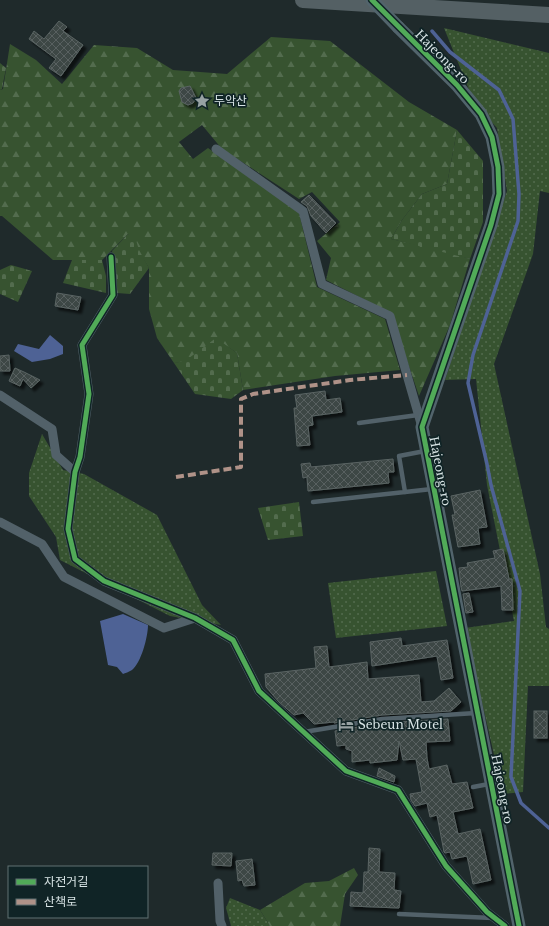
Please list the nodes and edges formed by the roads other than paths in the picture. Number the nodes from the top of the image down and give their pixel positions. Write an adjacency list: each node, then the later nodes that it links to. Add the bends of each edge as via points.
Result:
1 (303, 0): 3 (highway)
2 (372, 0): 7 (street, Hajeong-ro, bridge, via 457,86 481,114 492,137 498,167 499,194 491,225)
3 (549, 15)
4 (216, 149): 7 (street, via 303,211 322,284 390,316)
5 (111, 257): 10 (street, via 112,295 82,345 88,394)
6 (0, 395): 10 (street, via 52,429 56,455)
7 (420, 420): 8 (lane); 9 (street, Hajeong-ro)
8 (359, 423)
9 (426, 451): 11 (street, Hajeong-ro); 12 (lane, via 399,456)
10 (76, 472): 15 (street, via 68,529 75,559 104,581)
11 (434, 489): 12 (lane); 16 (street, Hajeong-ro)
12 (405, 492): 13 (lane)
13 (313, 502)
14 (0, 522): 15 (street, via 42,544 64,577 164,628)
15 (195, 618): 17 (street, via 233,640 259,690)
16 (477, 713): 17 (lane, via 382,719); 18 (street, Hajeong-ro)
17 (304, 732): 22 (street, via 346,771 398,790 446,866)
18 (491, 784): 19 (lane); 25 (street, Hajeong-ro)
19 (472, 787)
20 (218, 883): 23 (street)
21 (399, 914): 22 (lane)
22 (495, 918): 24 (street)
23 (222, 926)
24 (505, 926)
25 (519, 926)

